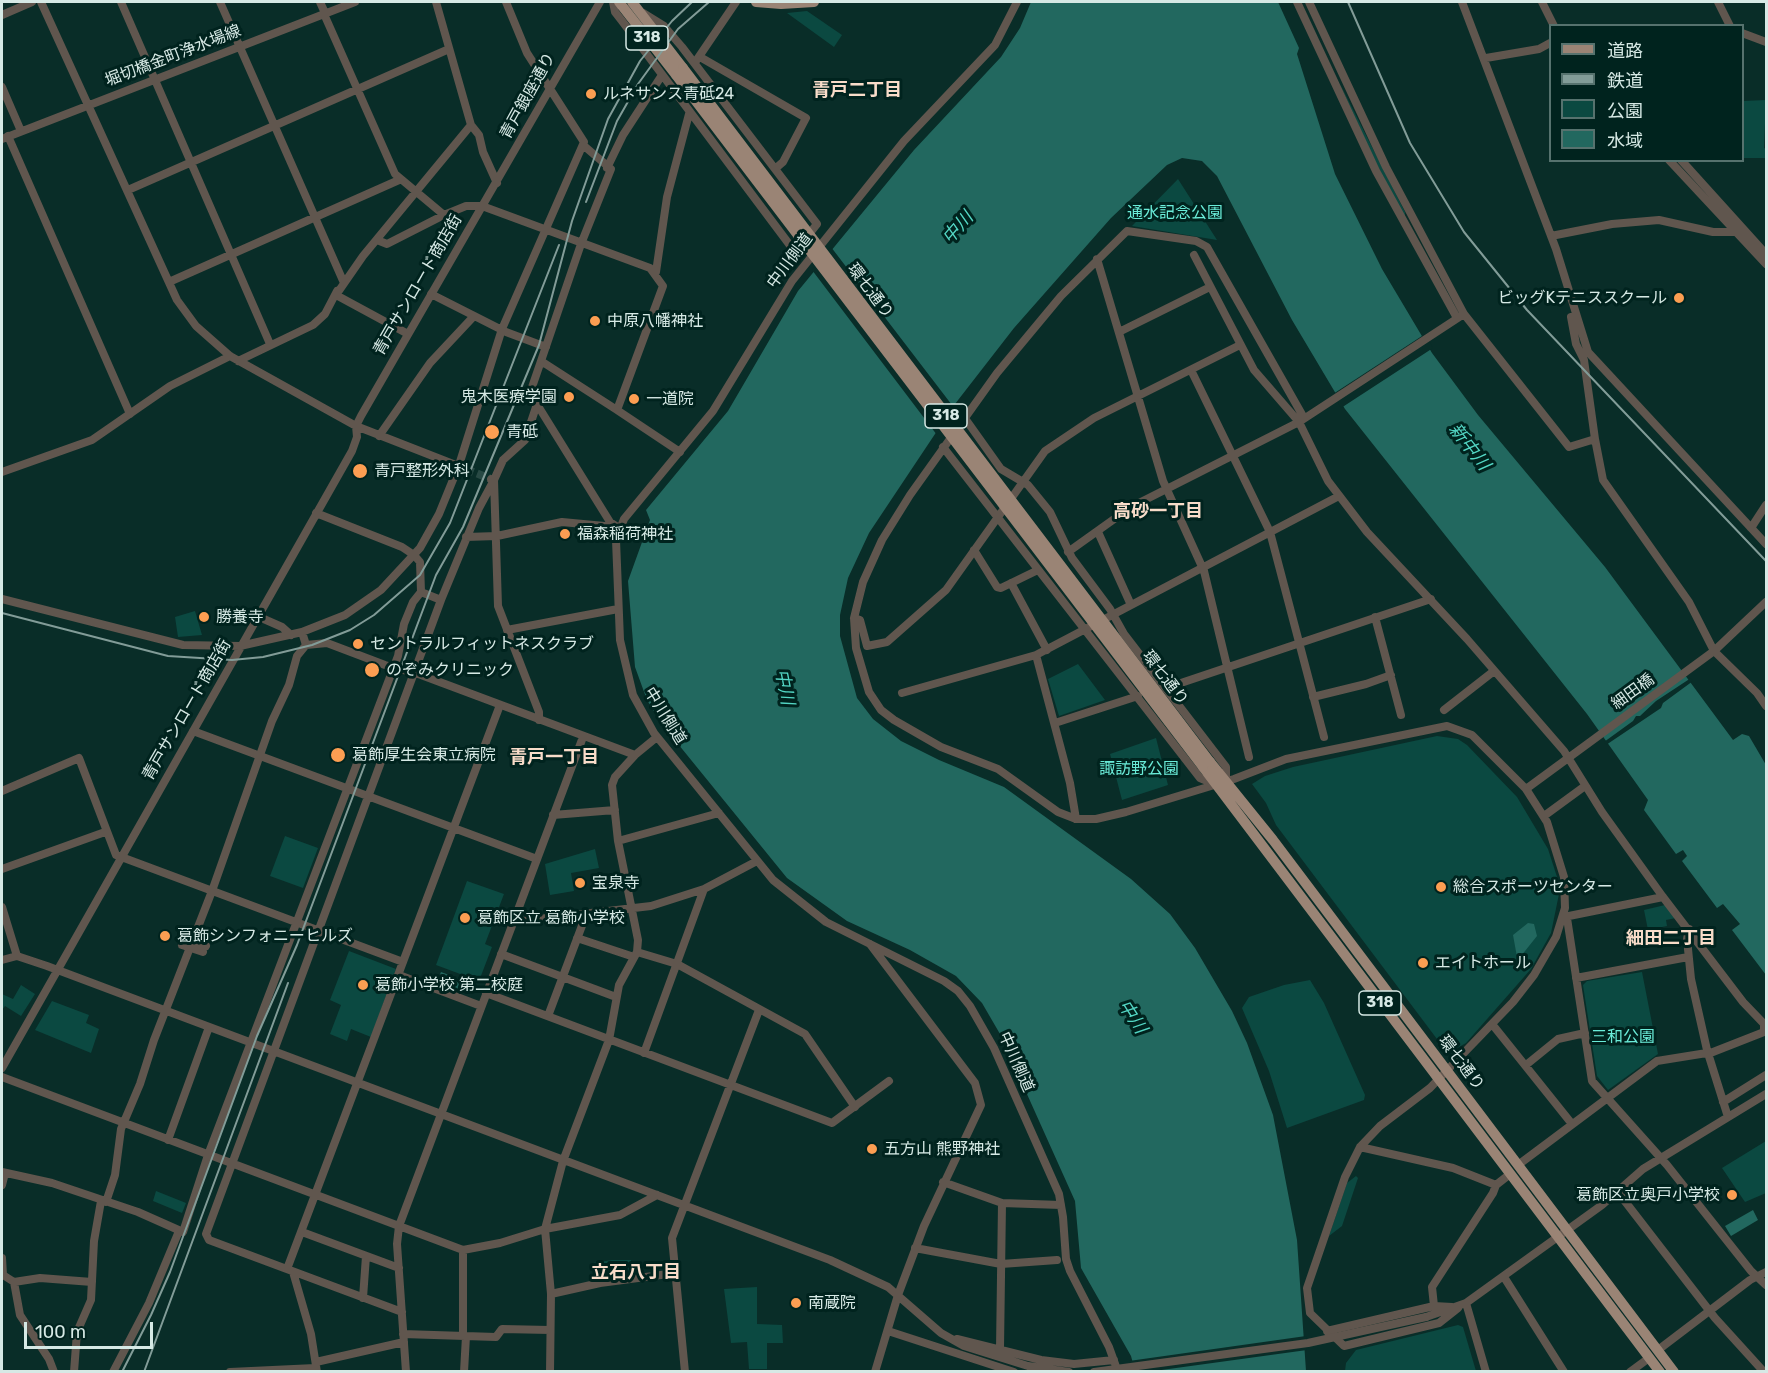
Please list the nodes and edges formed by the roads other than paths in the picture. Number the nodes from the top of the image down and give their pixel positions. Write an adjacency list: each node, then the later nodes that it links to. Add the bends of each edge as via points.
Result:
1 (32, 2): 24 (street)
2 (41, 2): 40 (street)
3 (121, 2): 36 (street)
4 (220, 2): 30 (street)
5 (320, 2): 23 (street)
6 (355, 2): 23 (street, 堀切橋金町浄水場線)
7 (436, 2): 31 (street)
8 (506, 2): 39 (street, via 522,44)
9 (600, 2): 39 (street, 青戸銀座通り)
10 (613, 2): 35 (street, via 615,12)
11 (619, 2): 34 (main road, 環七通り / 318)
12 (632, 2): 22 (main road, 環七通り / 318)
13 (735, 2): 33 (street)
14 (756, 2): 15 (main road)
15 (814, 2)
16 (1017, 2): 97 (street, 中川側道, via 995,45 904,141 792,281 720,401)
17 (1297, 2): 77 (street, via 1376,171)
18 (1309, 2): 77 (street)
19 (1462, 2): 32 (street)
20 (1542, 2): 25 (street)
21 (1718, 2): 26 (street)
22 (640, 12): 33 (street, via 664,26); 34 (main road, 環七通り / 318)
23 (325, 14): 30 (street, 堀切橋金町浄水場線); 38 (street)
24 (2, 15)
25 (1553, 24)
26 (1729, 24)
27 (1744, 33): 28 (street)
28 (1767, 42)
29 (1549, 44): 32 (street)
30 (240, 46): 36 (street, 堀切橋金町浄水場線); 43 (street)
31 (449, 49): 38 (street); 42 (street)
32 (1486, 58): 61 (street)
33 (697, 60): 51 (street); 51 (street, via 806,118)
34 (679, 72): 165 (main road, 環七通り / 318, bridge)
35 (662, 75): 41 (street); 50 (street)
36 (155, 79): 40 (street, 堀切橋金町浄水場線); 47 (street)
37 (2, 87): 44 (street)
38 (357, 89): 43 (street); 52 (street)
39 (549, 90): 46 (street); 53 (street, 青戸銀座通り)
40 (89, 104): 44 (street, 堀切橋金町浄水場線); 54 (street)
41 (689, 114): 51 (street, via 795,252 817,224); 69 (street, via 667,197)
42 (471, 124): 53 (street); 55 (street)
43 (275, 125): 47 (street); 58 (street)
44 (21, 131): 45 (street, 堀切橋金町浄水場線)
45 (5, 138): 90 (street)
46 (584, 146): 50 (street); 59 (street)
47 (191, 162): 54 (street); 64 (street)
48 (1671, 162): 60 (street)
49 (1683, 162): 65 (street)
50 (607, 167): 63 (street, via 611,170)
51 (776, 168)
52 (399, 180): 55 (street); 58 (street)
53 (497, 183): 56 (street, 青戸銀座通り)
54 (128, 190): 71 (street)
55 (416, 192): 57 (street); 62 (street)
56 (481, 207): 57 (street, via 466,206); 59 (street); 74 (street, 青戸サンロード商店街)
57 (444, 214): 62 (street, via 387,244)
58 (315, 217): 64 (street); 70 (street)
59 (547, 230): 63 (street); 78 (street)
60 (1736, 232): 61 (street, via 1713,232 1659,220); 68 (street)
61 (1551, 236): 73 (street)
62 (377, 240): 70 (street)
63 (581, 244): 69 (street); 83 (street)
64 (232, 254): 71 (street); 81 (street)
65 (1767, 254)
66 (1194, 255): 72 (street)
67 (1097, 259): 79 (street); 91 (street, via 1034,329); 92 (street, via 1127,231 1204,244)
68 (1767, 264)
69 (656, 272): 89 (street, via 663,286)
70 (342, 279): 75 (street)
71 (170, 282): 84 (street, via 187,316)
72 (1210, 287): 79 (street); 82 (street)
73 (1568, 293): 95 (street, via 1574,336 1586,373); 109 (street, via 1584,345 1593,359)
74 (431, 294): 76 (street); 80 (street, 青戸サンロード商店街)
75 (336, 295): 80 (street); 81 (street, via 313,326)
76 (474, 316): 78 (street); 94 (street, via 430,363)
77 (1458, 318): 92 (street); 95 (street, via 1569,447)
78 (502, 329): 83 (street); 99 (street)
79 (1119, 332): 87 (street)
80 (408, 334): 93 (street, 青戸サンロード商店街)
81 (270, 344): 84 (street)
82 (1240, 345): 86 (street); 92 (street, via 1254,370)
83 (546, 347): 85 (street)
84 (234, 358): 90 (street, via 170,386); 93 (street)
85 (542, 361): 88 (street, via 530,393); 89 (street)
86 (1191, 370): 87 (street); 98 (street)
87 (1138, 396): 102 (street, via 1094,418 1045,451); 103 (street)
88 (537, 404): 101 (street, via 525,440 502,460); 108 (street, via 610,522)
89 (617, 410): 97 (street)
90 (130, 414): 100 (street, via 77,446)
91 (964, 417): 96 (street); 102 (street, via 1001,469)
92 (1303, 418): 98 (street); 104 (street, via 1328,481)
93 (356, 426): 94 (street); 106 (street, 青戸サンロード商店街, via 352,451)
94 (379, 436): 99 (street)
95 (1595, 439): 140 (street, via 1604,480 1682,592)
96 (943, 447): 107 (street); 131 (street, via 882,540 863,582)
97 (680, 452): 108 (street, 中川側道)
98 (1233, 456): 103 (street); 111 (street)
99 (462, 467): 117 (street)
100 (2, 472)
101 (493, 479): 112 (street); 113 (street)
102 (1021, 481): 107 (street); 116 (street, via 1050,512)
103 (1166, 488): 110 (street, via 1131,507); 118 (street)
104 (1339, 496): 111 (street); 124 (street, via 1367,532)
105 (1767, 505): 109 (street)
106 (316, 513): 117 (street); 129 (street, 青戸サンロード商店街)
107 (997, 516): 115 (street); 119 (street)
108 (619, 528): 112 (street, via 562,522); 127 (street, 中川側道)
109 (1751, 528): 114 (street)
110 (1098, 532): 116 (street); 126 (street)
111 (1270, 532): 118 (street); 136 (street)
112 (497, 536): 113 (street); 132 (street, via 497,602)
113 (466, 537): 123 (street)
114 (1767, 544)
115 (974, 550): 120 (street, via 997,587); 131 (street, via 946,590 887,642 867,646 860,620)
116 (1068, 552): 128 (street)
117 (414, 555): 121 (street, via 420,562); 134 (street, via 357,608)
118 (1202, 568): 126 (street); 142 (street)
119 (1038, 570): 120 (street); 133 (street)
120 (1011, 583): 139 (street)
121 (422, 593): 123 (street); 143 (street, via 413,602 404,624)
122 (2, 599): 138 (street, via 183,645)
123 (439, 599): 145 (street)
124 (1431, 599): 130 (street); 144 (street)
125 (1767, 602): 140 (street, 細田橋)
126 (1131, 605): 128 (street)
127 (618, 609): 132 (street); 159 (street, 中川側道, via 620,640 633,695)
128 (1114, 615): 133 (street); 147 (street)
129 (257, 616): 135 (street); 138 (street, 青戸サンロード商店街)
130 (1375, 617): 136 (street); 146 (street)
131 (854, 618): 175 (street, via 861,671 882,710 941,747 1007,774 1058,812)
132 (507, 630): 155 (street)
133 (1085, 630): 139 (street); 149 (street)
134 (303, 632): 135 (street); 137 (street)
135 (291, 635): 138 (street)
136 (1299, 643): 142 (street); 150 (street)
137 (306, 645): 143 (street, via 327,643); 162 (street, via 297,656)
138 (240, 646): 157 (street, 青戸サンロード商店街)
139 (1047, 650): 141 (street)
140 (1714, 651): 152 (street); 164 (street, 細田橋)
141 (1036, 655): 148 (street); 156 (street)
142 (1227, 666): 147 (street); 163 (street)
143 (394, 667): 145 (street); 167 (street)
144 (1494, 671): 153 (street); 164 (street)
145 (415, 673): 151 (street); 170 (street)
146 (1391, 675): 150 (street); 154 (street)
147 (1166, 688): 165 (street, via 1226,767)
148 (902, 693)
149 (1138, 696): 156 (street); 165 (street, via 1200,778)
150 (1313, 697): 160 (street)
151 (500, 705): 155 (street); 176 (street)
152 (1767, 706)
153 (1444, 710)
154 (1401, 715)
155 (539, 720): 158 (street)
156 (1055, 723): 175 (street)
157 (193, 731): 162 (street); 179 (street, 青戸サンロード商店街)
158 (583, 737): 161 (street); 173 (street)
159 (657, 737): 161 (street); 172 (street, 中川側道)
160 (1324, 737)
161 (635, 755): 171 (street, via 612,785)
162 (259, 756): 167 (street); 184 (street)
163 (1250, 757)
164 (1569, 758): 166 (street); 168 (street, 細田橋)
165 (1220, 783): 168 (street, via 1286,759 1447,726 1472,735); 175 (street, via 1106,818); 226 (main road, 環七通り / 318); 229 (main road, 環七通り / 318)
166 (1585, 786): 174 (street); 185 (street)
167 (346, 789): 170 (street); 190 (street)
168 (1526, 789): 174 (street)
169 (2, 791): 177 (street, via 79,758)
170 (369, 797): 176 (street); 193 (street)
171 (615, 810): 173 (street); 178 (street)
172 (719, 813): 178 (street); 181 (street, 中川側道)
173 (553, 815): 180 (street)
174 (1544, 816): 189 (street, via 1564,877)
175 (1076, 819)
176 (454, 829): 180 (street); 203 (street)
177 (105, 832): 179 (street, via 114,853); 182 (street)
178 (618, 841): 187 (street)
179 (121, 857): 184 (street); 205 (street, 青戸サンロード商店街)
180 (537, 859): 191 (street)
181 (757, 861): 183 (street); 196 (street, 中川側道, via 805,907)
182 (2, 869)
183 (704, 890): 187 (street); 204 (street)
184 (212, 891): 190 (street); 213 (street)
185 (1663, 897): 189 (street); 192 (street)
186 (2, 907): 200 (street)
187 (632, 910): 188 (street); 199 (street)
188 (586, 915): 191 (street); 194 (street)
189 (1565, 917): 208 (street); 215 (street, via 1534,975)
190 (296, 922): 193 (street); 220 (street)
191 (513, 922): 198 (street)
192 (1689, 929): 201 (street); 217 (street)
193 (319, 930): 203 (street); 221 (street)
194 (577, 938): 199 (street); 207 (street)
195 (185, 940): 197 (street, bridge)
196 (870, 944): 250 (street, via 975,1083 980,1096 981,1105); 258 (street, 中川側道, via 944,981 970,1006 994,1048)
197 (203, 947)
198 (501, 954): 207 (street); 209 (street)
199 (635, 955): 204 (street); 210 (street)
200 (17, 956): 202 (street); 205 (street)
201 (1688, 957): 208 (street); 222 (street)
202 (2, 960)
203 (403, 962): 206 (street)
204 (677, 964): 212 (street); 223 (street)
205 (58, 970): 213 (street); 225 (street, 青戸サンロード商店街)
206 (399, 975): 211 (street); 231 (street)
207 (563, 976): 210 (street); 214 (street)
208 (1576, 978): 218 (street)
209 (486, 993): 211 (street); 214 (street)
210 (616, 997): 219 (street)
211 (481, 1006): 237 (street)
212 (759, 1010): 232 (street); 236 (street, via 805,1034)
213 (167, 1011): 216 (street); 239 (street)
214 (548, 1016): 219 (street)
215 (1492, 1024): 224 (street); 226 (street)
216 (209, 1027): 220 (street); 241 (street)
217 (1766, 1029): 222 (street)
218 (1585, 1033): 224 (street, via 1558,1039); 234 (street, via 1592,1081)
219 (609, 1040): 223 (street); 245 (street)
220 (251, 1044): 221 (street); 243 (street)
221 (272, 1051): 231 (street); 246 (street)
222 (1708, 1052): 234 (street, via 1657,1061); 235 (street)
223 (644, 1053): 232 (street)
224 (1526, 1065): 240 (street)
225 (2, 1068)
226 (1447, 1070): 229 (street); 247 (main road, 環七通り / 318)
227 (1767, 1075): 235 (street)
228 (2, 1077): 239 (street)
229 (1439, 1079): 242 (street); 249 (main road, 環七通り / 318)
230 (889, 1081): 236 (street)
231 (358, 1083): 237 (street); 254 (street)
232 (732, 1086): 236 (street, via 832,1123); 259 (street)
233 (1767, 1094): 238 (street)
234 (1607, 1098): 240 (street); 244 (street)
235 (1723, 1102): 238 (street)
236 (855, 1107)
237 (441, 1114): 245 (street); 260 (street)
238 (1728, 1117): 244 (street)
239 (123, 1123): 241 (street); 256 (street, via 114,1175)
240 (1572, 1124): 247 (street)
241 (168, 1140): 243 (street)
242 (1360, 1147): 252 (street, via 1453,1168); 291 (street, via 1345,1177 1307,1288 1310,1313)
243 (208, 1155): 246 (street); 263 (street)
244 (1660, 1157): 253 (street); 278 (street)
245 (563, 1161): 255 (street); 261 (street)
246 (231, 1164): 254 (street); 273 (street, via 206,1238)
247 (1518, 1165): 262 (main road, 環七通り / 318)
248 (3, 1173): 251 (street); 256 (street, via 52,1183)
249 (1510, 1174): 252 (street); 265 (main road, 環七通り / 318)
250 (943, 1182): 257 (street); 266 (street)
251 (2, 1185)
252 (1496, 1185): 285 (street, via 1432,1287)
253 (1617, 1191): 262 (street); 288 (street)
254 (315, 1195): 260 (street); 264 (street)
255 (657, 1196): 259 (street); 261 (street, via 620,1215)
256 (104, 1202): 263 (street); 280 (street, via 94,1241)
257 (1002, 1203): 258 (street); 271 (street)
258 (1062, 1205): 297 (street, 中川側道, via 1070,1271)
259 (685, 1206): 275 (street, via 672,1238); 283 (street, via 863,1273)
260 (399, 1226): 267 (street); 272 (street)
261 (545, 1229): 267 (street); 282 (street)
262 (1568, 1230): 265 (street); 296 (main road, 環七通り / 318)
263 (181, 1231): 302 (street)
264 (302, 1232): 268 (street); 273 (street)
265 (1558, 1237): 277 (street); 296 (main road, 環七通り / 318)
266 (915, 1248): 271 (street); 283 (street)
267 (463, 1250): 292 (street)
268 (366, 1256): 272 (street); 284 (street)
269 (2, 1258): 276 (street)
270 (1057, 1260): 271 (street)
271 (1001, 1264): 295 (street)
272 (399, 1268): 287 (street)
273 (290, 1271): 284 (street); 298 (street)
274 (1767, 1272): 278 (street)
275 (676, 1274): 282 (street, via 600,1283); 308 (street)
276 (2, 1275): 279 (street)
277 (1504, 1277): 286 (street); 315 (street)
278 (1756, 1277): 281 (street); 288 (street)
279 (14, 1281): 280 (street, via 40,1278); 300 (street, via 20,1315)
280 (92, 1282): 301 (street, via 91,1300 77,1332)
281 (1767, 1285)
282 (551, 1294): 289 (street)
283 (898, 1295): 290 (street); 294 (street)
284 (363, 1298): 287 (street)
285 (1434, 1306): 286 (street); 291 (street)
286 (1462, 1306): 291 (street, via 1439,1323 1344,1346); 312 (street, bridge, via 1308,1343); 314 (street)
287 (402, 1312): 293 (street)
288 (1711, 1312): 296 (street); 319 (street)
289 (550, 1330): 292 (street, via 502,1329 496,1337); 307 (street)
290 (888, 1331): 299 (street); 309 (street)
291 (1327, 1331)
292 (464, 1336): 293 (street); 306 (street)
293 (403, 1338): 298 (street); 305 (street)
294 (948, 1338): 295 (street); 311 (street, via 1028,1366)
295 (1000, 1349): 297 (street, via 1074,1364)
296 (1653, 1354): 316 (street); 317 (main road, 環七通り / 318); 318 (main road, 環七通り / 318)
297 (1114, 1360): 313 (street, 中川側道)
298 (316, 1367): 304 (street)
299 (998, 1369): 310 (street)
300 (54, 1371)
301 (74, 1371)
302 (113, 1371)
303 (230, 1371): 304 (street)
304 (259, 1371)
305 (406, 1371)
306 (464, 1371)
307 (550, 1371)
308 (685, 1371)
309 (875, 1371)
310 (1014, 1371)
311 (1069, 1371)
312 (1094, 1371)
313 (1118, 1371)
314 (1486, 1371)
315 (1564, 1371)
316 (1630, 1371)
317 (1660, 1371)
318 (1674, 1371)
319 (1764, 1371)

